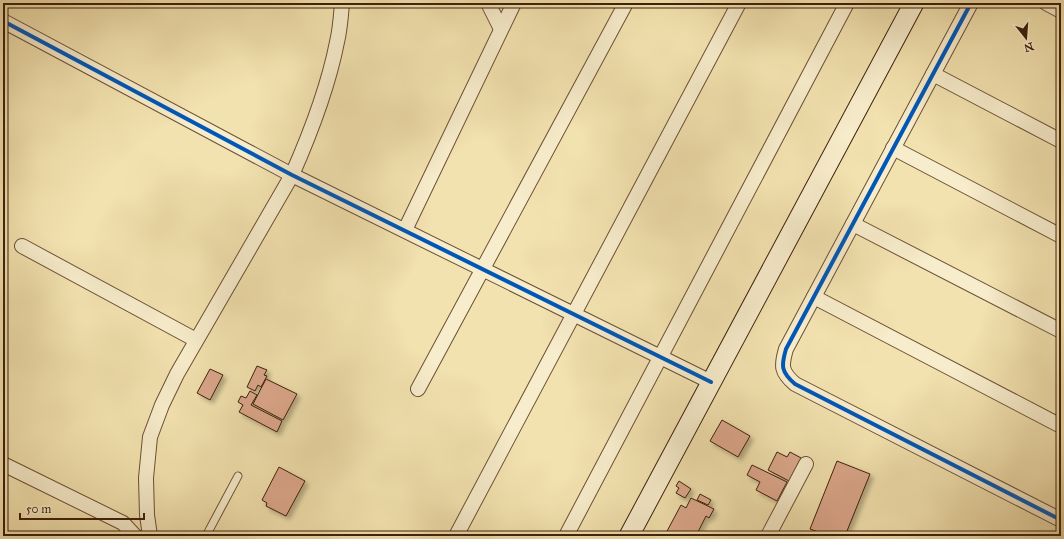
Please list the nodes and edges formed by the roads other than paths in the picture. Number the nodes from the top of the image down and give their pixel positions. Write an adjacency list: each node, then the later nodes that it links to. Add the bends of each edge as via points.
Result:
1 (342, 3): 16 (street, via 338,41 328,82)
2 (488, 3): 12 (street)
3 (514, 3): 12 (street)
4 (626, 3): 21 (street)
5 (739, 3): 23 (street)
6 (847, 3): 26 (street)
7 (914, 3): 27 (street)
8 (971, 3): 13 (street)
9 (1046, 3): 10 (street)
10 (1061, 11)
11 (3, 21): 16 (street)
12 (501, 29): 18 (street)
13 (933, 74): 14 (street); 15 (street)
14 (1061, 142)
15 (893, 148): 17 (street); 19 (street)
16 (292, 175): 18 (street); 25 (street)
17 (853, 224): 22 (street); 24 (street)
18 (405, 230): 21 (street)
19 (1061, 236)
20 (22, 246): 25 (street)
21 (482, 269): 23 (street); 28 (street)
22 (814, 297): 29 (street); 33 (street, via 786,349 783,370 788,378 795,384)
23 (574, 314): 26 (street); 37 (street)
24 (1061, 331)
25 (196, 340): 35 (street, via 162,405 150,437 146,478)
26 (660, 357): 27 (street); 38 (street)
27 (711, 382): 39 (street)
28 (418, 389)
29 (1061, 426)
30 (3, 464): 34 (street, via 123,523)
31 (806, 464): 40 (street)
32 (238, 476): 36 (lane)
33 (1061, 520)
34 (135, 536)
35 (150, 536)
36 (206, 536)
37 (456, 536)
38 (566, 536)
39 (630, 536)
40 (768, 536)

